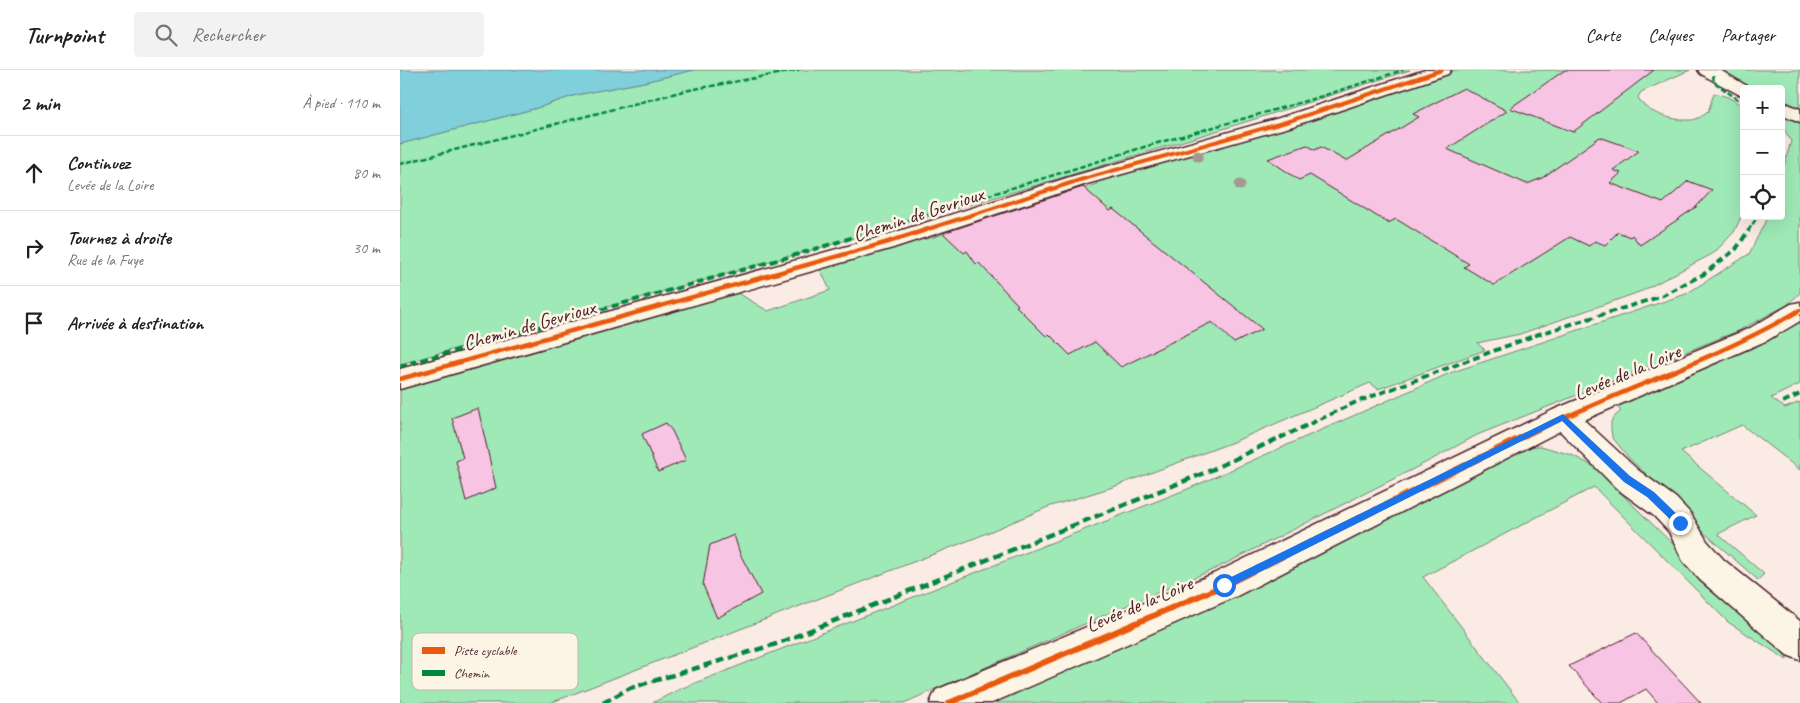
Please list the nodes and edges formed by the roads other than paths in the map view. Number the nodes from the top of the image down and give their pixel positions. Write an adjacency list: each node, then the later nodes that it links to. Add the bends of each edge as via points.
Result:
1 (1442, 70): 7 (street, Chemin de Gevrioux, via 1286,122 1124,167 885,243)
2 (1707, 70): 3 (street)
3 (1740, 88)
4 (1785, 109): 5 (street)
5 (1800, 116)
6 (1800, 310): 8 (street, Levée de la Loire, via 1759,334)
7 (400, 379)
8 (1563, 417): 9 (street, via 1627,479 1666,507 1680,523 1695,551 1712,570); 10 (street, Levée de la Loire, via 1224,585)
9 (1800, 643)
10 (948, 703)

